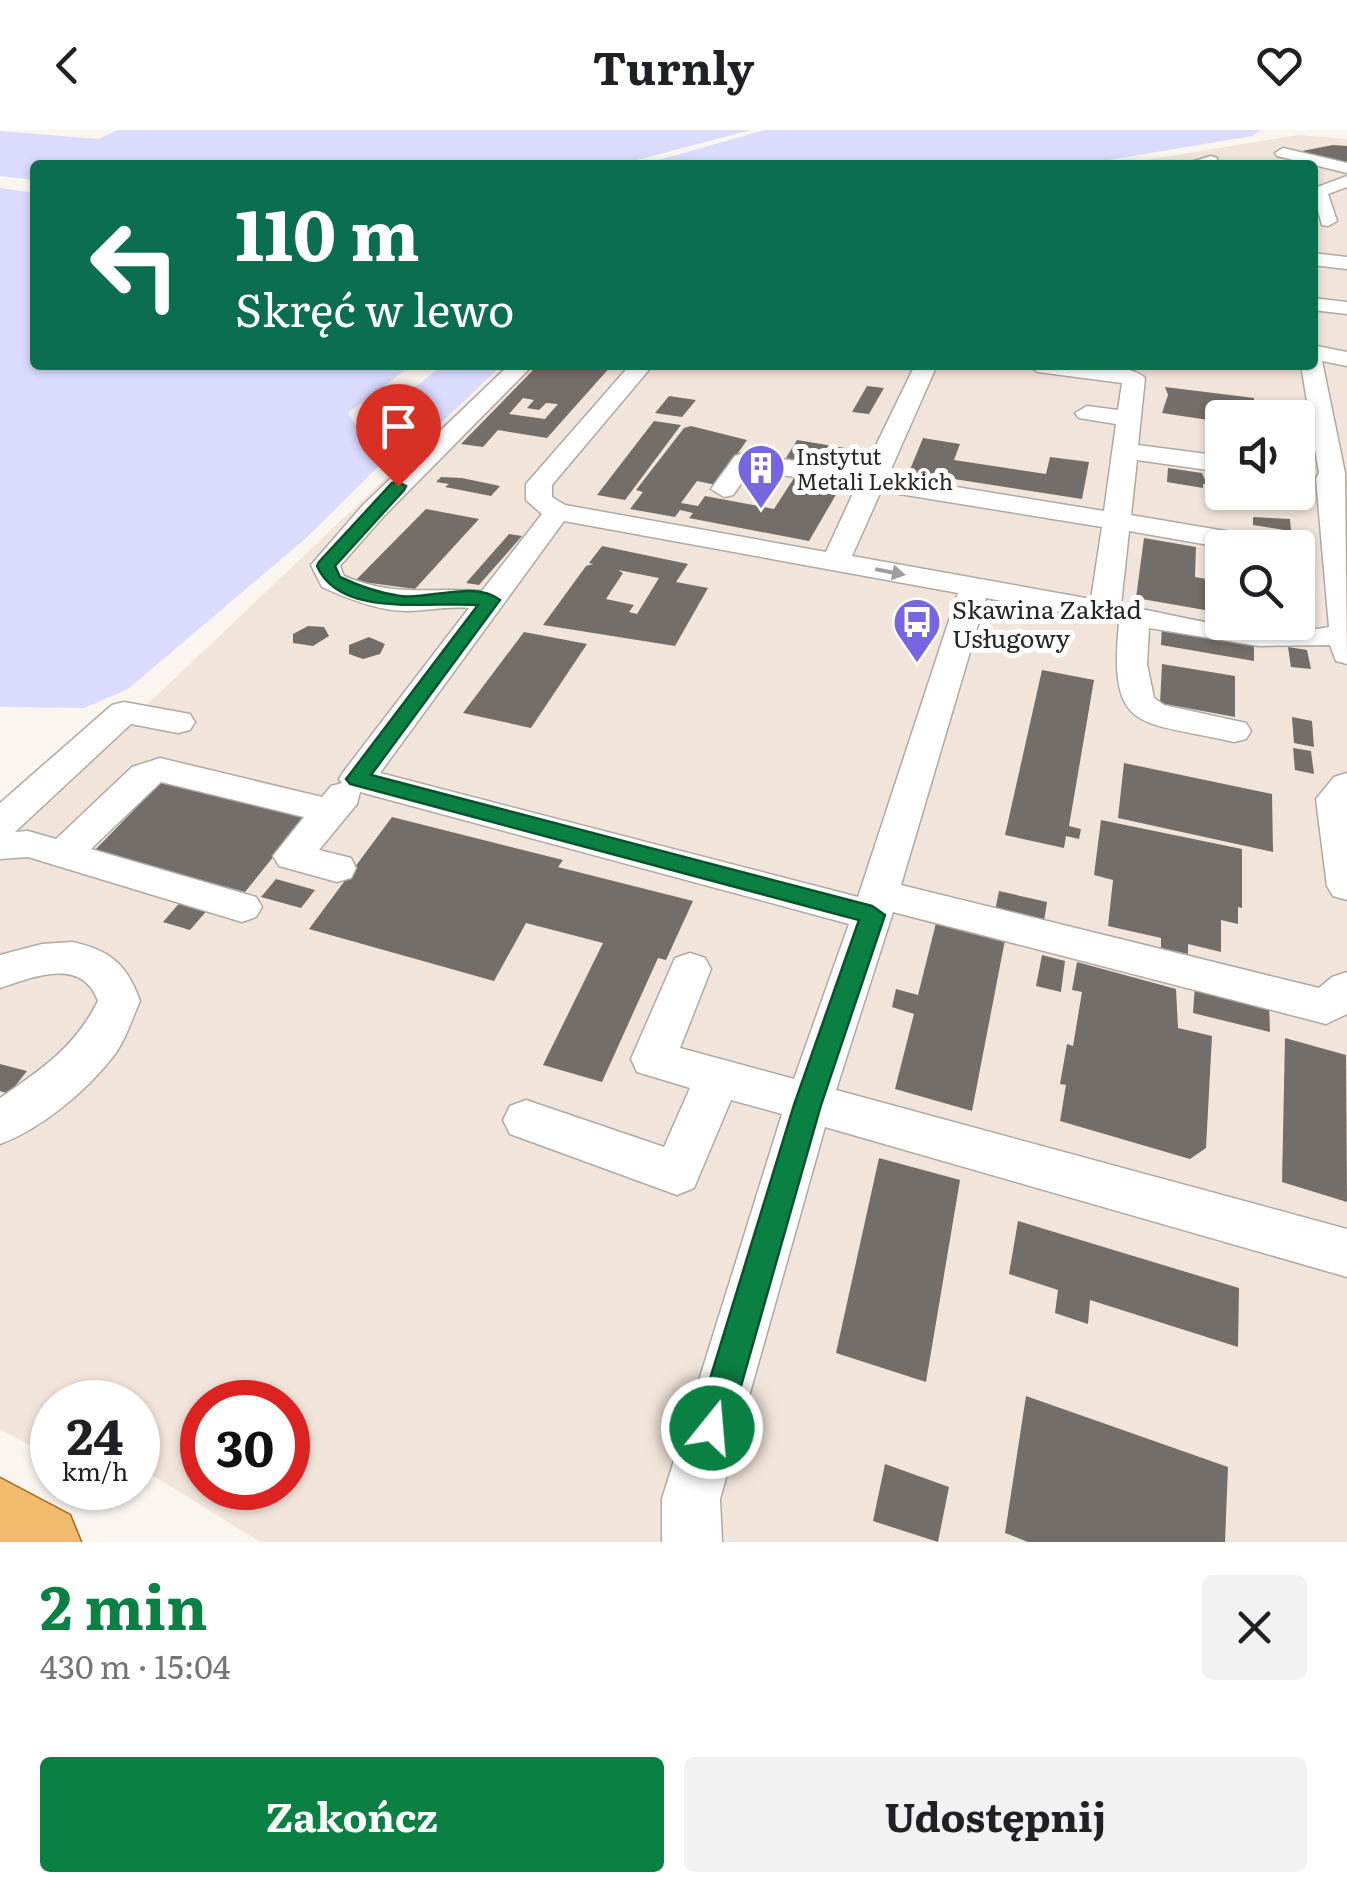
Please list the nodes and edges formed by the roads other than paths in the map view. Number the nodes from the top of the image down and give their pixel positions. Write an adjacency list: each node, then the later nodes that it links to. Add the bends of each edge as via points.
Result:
1 (1283, 153): 2 (street)
2 (1313, 160)
3 (1318, 161): 4 (street)
4 (1347, 168)
5 (1318, 174): 6 (street)
6 (1347, 179): 7 (street, via 1319,192)
7 (1329, 221)
8 (1318, 260): 9 (street)
9 (1347, 263)
10 (1318, 305): 11 (street)
11 (1347, 308)
12 (1318, 353): 13 (street)
13 (1347, 359)
14 (517, 370): 32 (street, via 326,566 343,586 403,602)
15 (638, 370): 26 (street, via 539,484 538,500)
16 (924, 370): 24 (street)
17 (1313, 370): 23 (street)
18 (1135, 371): 20 (street)
19 (1087, 413): 20 (street)
20 (1129, 419): 21 (street)
21 (1125, 451): 22 (street); 27 (street)
22 (1205, 462)
23 (1338, 480): 29 (street)
24 (873, 484): 25 (street, via 744,461); 27 (street); 30 (street)
25 (724, 490)
26 (557, 512): 30 (street); 32 (street)
27 (1116, 523): 28 (street); 33 (street)
28 (1205, 536)
29 (1341, 554): 34 (street)
30 (836, 562): 31 (street, one-way to 31)
31 (974, 588): 33 (street); 45 (street)
32 (490, 600): 37 (street)
33 (1120, 613): 34 (street); 36 (street, via 1138,703 1153,713)
34 (1346, 653)
35 (178, 722): 40 (street, via 124,712)
36 (1234, 731)
37 (357, 779): 39 (street); 45 (street)
38 (1347, 785): 44 (street, via 1334,799)
39 (329, 811): 42 (street, via 160,770 145,775); 43 (street, via 292,856)
40 (0, 824)
41 (0, 846): 42 (street, via 28,844)
42 (63, 854): 46 (street)
43 (337, 868)
44 (1347, 886)
45 (876, 905): 49 (street, via 1326,1007); 51 (street)
46 (242, 907)
47 (690, 969): 50 (street, via 653,1059)
48 (0, 972): 53 (street, via 49,958 79,958 109,977 119,1001 99,1042 57,1084)
49 (1347, 989)
50 (717, 1078): 51 (street); 52 (street, via 677,1173)
51 (808, 1105): 54 (street); 56 (street)
52 (526, 1120)
53 (0, 1124)
54 (1347, 1253)
55 (0, 1515): 57 (main road)
56 (682, 1528)
57 (44, 1542)

